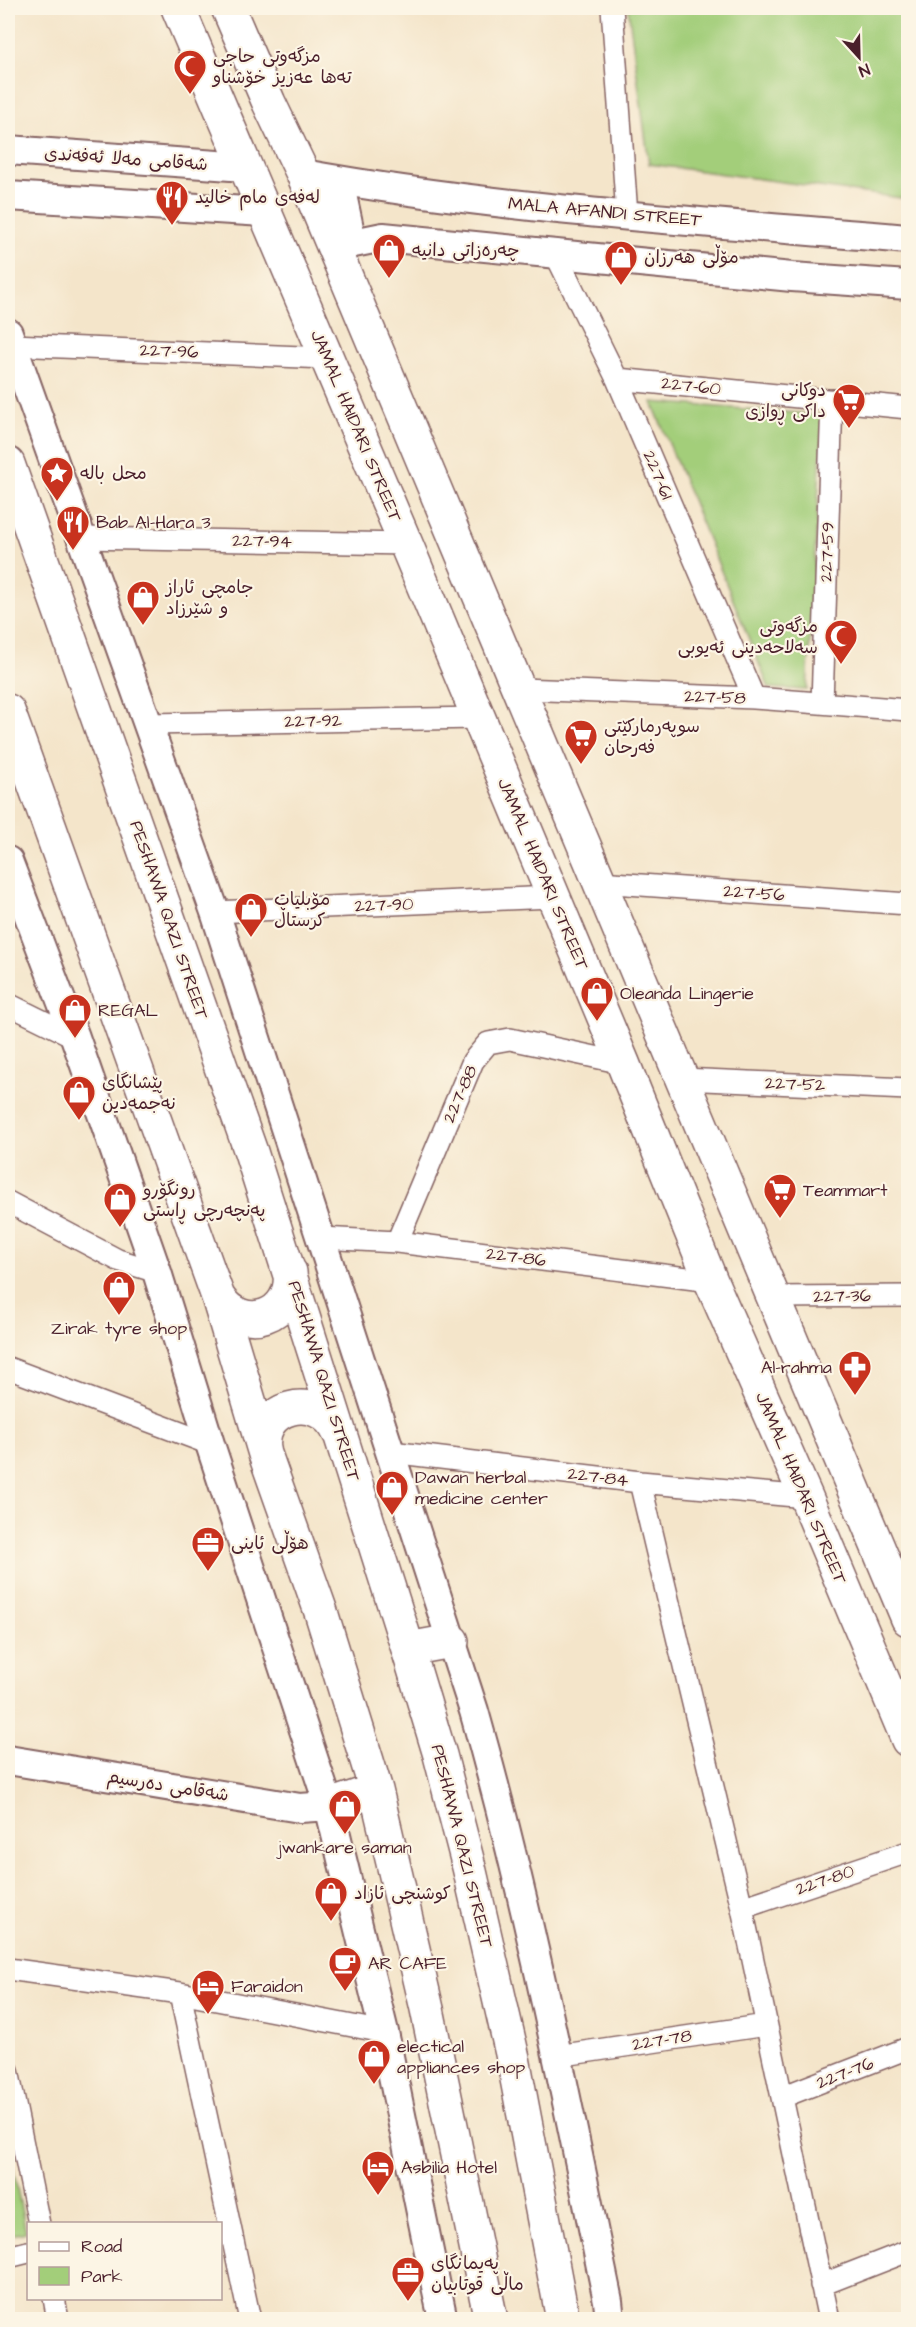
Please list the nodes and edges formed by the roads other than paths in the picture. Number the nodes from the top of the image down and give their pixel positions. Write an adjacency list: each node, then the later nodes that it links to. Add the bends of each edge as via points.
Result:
1 (178, 8): 5 (main road, JAMAL HAIDARI STREET)
2 (228, 8): 6 (main road)
3 (612, 8): 11 (street)
4 (8, 150): 5 (street, شەقامی مەلا ئەفەندی)
5 (233, 166): 9 (street); 10 (main road, JAMAL HAIDARI STREET)
6 (303, 174): 7 (street, MALA AFANDI STREET); 13 (main road)
7 (339, 181): 11 (street, MALA AFANDI STREET); 13 (street)
8 (8, 196): 9 (street)
9 (218, 210): 10 (street)
10 (264, 212): 17 (main road, JAMAL HAIDARI STREET)
11 (627, 214): 12 (street, MALA AFANDI STREET)
12 (909, 239)
13 (343, 244): 14 (street, via 383,237); 24 (main road)
14 (556, 255): 15 (street); 18 (street, 227-61)
15 (909, 285)
16 (10, 339): 17 (street, 227-96); 22 (street)
17 (327, 358): 23 (main road, JAMAL HAIDARI STREET)
18 (617, 379): 19 (street, 227-60); 25 (street, 227-61)
19 (832, 400): 20 (street, 227-60); 26 (street, 227-59)
20 (909, 408)
21 (8, 464): 47 (main road, PESHAWA QAZI STREET)
22 (81, 538): 23 (street, 227-94); 30 (street)
23 (406, 544): 29 (main road, JAMAL HAIDARI STREET)
24 (521, 690): 25 (street, 227-58); 32 (main road)
25 (754, 698): 26 (street, 227-58)
26 (822, 703): 27 (street, 227-58)
27 (909, 710)
28 (8, 711): 51 (main road)
29 (478, 718): 30 (street, 227-92); 33 (main road, JAMAL HAIDARI STREET)
30 (148, 724): 36 (street)
31 (8, 861): 34 (street)
32 (599, 882): 35 (street, 227-56); 38 (main road)
33 (552, 897): 36 (street, 227-90); 40 (main road, JAMAL HAIDARI STREET)
34 (15, 902): 39 (street)
35 (909, 904)
36 (215, 912): 44 (street)
37 (8, 1004): 39 (street)
38 (658, 1019): 40 (main road); 41 (main road)
39 (75, 1037): 46 (street)
40 (617, 1049): 45 (street, 227-88, via 510,1039 488,1043 473,1061); 48 (main road, JAMAL HAIDARI STREET)
41 (682, 1079): 42 (street, 227-52); 50 (main road)
42 (909, 1089)
43 (8, 1202): 46 (street, via 118,1260)
44 (321, 1238): 45 (street, 227-86); 55 (street)
45 (397, 1242): 48 (street, 227-86)
46 (157, 1272): 54 (street)
47 (290, 1272): 51 (main road, via 285,1300 263,1317 236,1315); 53 (main road, PESHAWA QAZI STREET)
48 (711, 1281): 58 (main road, JAMAL HAIDARI STREET)
49 (909, 1296): 50 (street, 227-36)
50 (775, 1297): 59 (main road)
51 (218, 1298): 56 (main road)
52 (8, 1368): 54 (street)
53 (339, 1433): 56 (main road, via 333,1421 317,1409 291,1408 274,1418 266,1429); 61 (main road, PESHAWA QAZI STREET)
54 (210, 1444): 65 (street)
55 (391, 1452): 57 (street, 227-84); 60 (street)
56 (265, 1454): 64 (main road, via 321,1611)
57 (640, 1482): 58 (street, 227-84); 67 (street)
58 (806, 1497): 62 (main road, JAMAL HAIDARI STREET)
59 (909, 1619)
60 (452, 1641): 61 (main road); 73 (street, via 501,1806)
61 (408, 1649): 86 (main road, PESHAWA QAZI STREET, via 469,1867 508,2036)
62 (909, 1740)
63 (8, 1760): 65 (street, شەقامی دەرسیم, via 300,1808)
64 (376, 1790): 65 (main road); 85 (main road, via 427,2009)
65 (329, 1806): 71 (street)
66 (909, 1852): 67 (street, 227-80)
67 (742, 1908): 70 (street)
68 (8, 1969): 69 (street)
69 (180, 1993): 71 (street); 83 (street)
70 (766, 2025): 73 (street, 227-78); 75 (street)
71 (384, 2032): 84 (street)
72 (909, 2048): 75 (street, 227-76)
73 (557, 2056): 87 (street)
74 (8, 2070): 76 (street)
75 (782, 2097): 80 (street)
76 (39, 2222)
77 (909, 2251): 80 (street)
78 (27, 2253): 79 (street)
79 (8, 2257)
80 (821, 2285): 88 (street)
81 (54, 2300): 82 (street)
82 (58, 2319)
83 (250, 2319)
84 (443, 2319)
85 (491, 2319)
86 (564, 2319)
87 (610, 2319)
88 (828, 2319)

